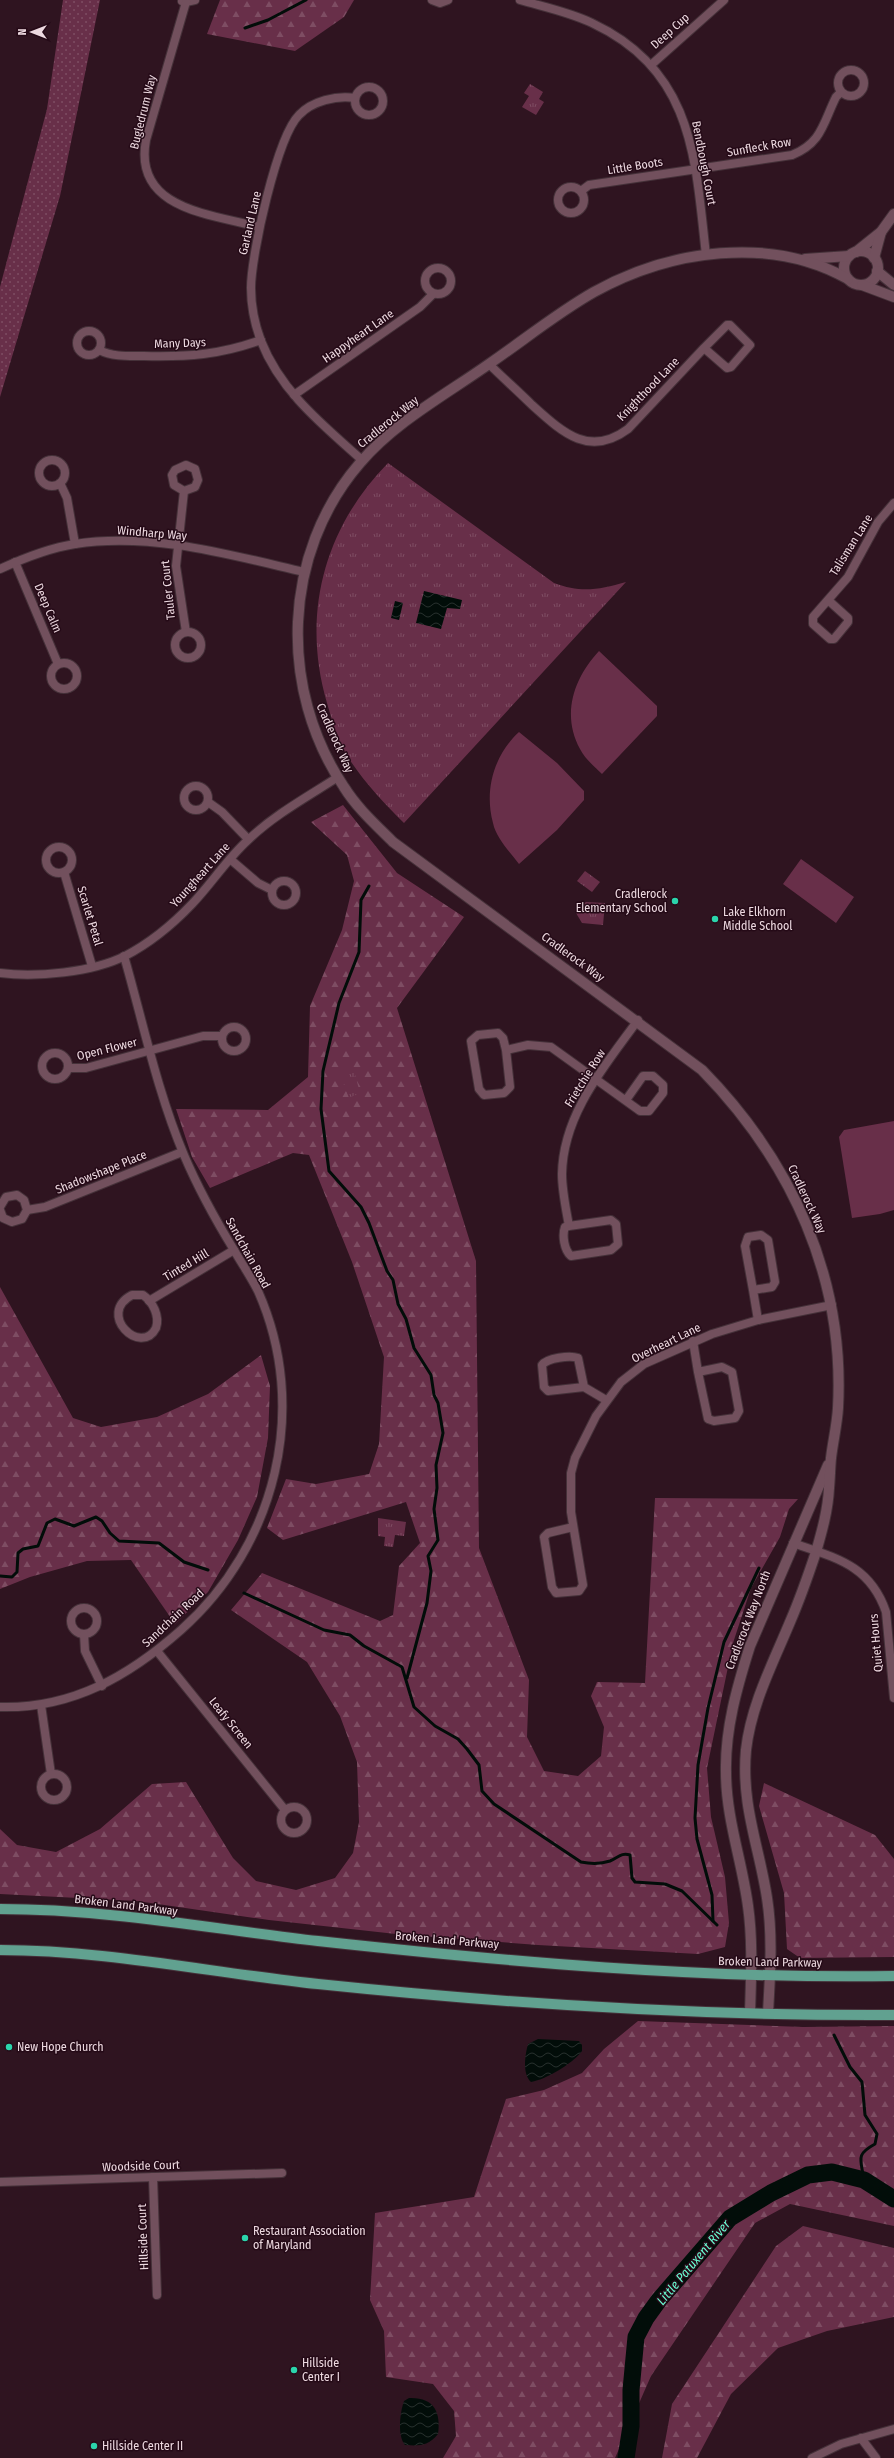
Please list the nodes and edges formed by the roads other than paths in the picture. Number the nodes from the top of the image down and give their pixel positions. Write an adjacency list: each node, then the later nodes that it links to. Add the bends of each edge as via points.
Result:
1 (195, 0): 6 (street, Bugledrum Way)
2 (432, 0): 3 (street, via 440,3)
3 (448, 0)
4 (520, 0): 7 (street, Bendbough Court, via 592,22 621,40)
5 (724, 0): 7 (street, Deep Cup)
6 (183, 1): 13 (street, Bugledrum Way, via 146,140 146,169 160,193 175,204)
7 (651, 65): 10 (street, Bendbough Court, via 670,90 686,122)
8 (841, 92): 10 (street, Sunfleck Row, via 836,97 817,138 802,151 783,157)
9 (355, 98): 13 (street, Garland Lane, via 341,97 315,104 292,123 284,140)
10 (695, 169): 11 (street, Little Boots, via 589,185); 16 (street, Bendbough Court)
11 (581, 191)
12 (894, 214): 14 (street)
13 (259, 227): 25 (street, Garland Lane, via 251,290)
14 (881, 232): 15 (street); 17 (street)
15 (852, 254): 17 (street, via 866,252); 18 (street, Cradlerock Way); 20 (street, via 844,267)
16 (706, 255): 18 (street, Cradlerock Way, via 754,253); 28 (street, Cradlerock Way, via 653,267 610,285 572,305)
17 (874, 258): 19 (street)
18 (800, 259): 20 (street, Cradlerock Way, via 831,269)
19 (877, 271): 21 (street, via 872,280); 22 (street)
20 (848, 279): 21 (street)
21 (862, 285): 24 (street)
22 (894, 285)
23 (433, 294): 29 (street, Happyheart Lane, via 420,307)
24 (894, 298)
25 (261, 340): 27 (street, Many Days, via 234,349 186,357 114,356); 29 (street, Garland Lane, via 281,380)
26 (704, 348): 26 (street, Knighthood Lane, via 727,368 731,368 750,345 727,324); 28 (street, Knighthood Lane, via 628,428 599,442 576,439 559,429)
27 (99, 350)
28 (489, 364): 30 (street, Cradlerock Way, via 410,418)
29 (294, 395): 30 (street, Garland Lane, via 304,408)
30 (362, 460): 38 (street, Cradlerock Way, via 331,503)
31 (60, 483): 34 (street, via 67,498)
32 (184, 491): 35 (street, Tauler Court)
33 (894, 503): 39 (street, Talisman Lane, via 878,522 848,577)
34 (74, 544): 35 (street, Windharp Way, via 124,542); 36 (street, Windharp Way)
35 (177, 546): 38 (street, Windharp Way); 40 (street, Tauler Court, via 176,576)
36 (15, 562): 37 (street, Windharp Way); 41 (street, Deep Calm)
37 (0, 569)
38 (304, 572): 42 (street, Cradlerock Way, via 296,636 301,679 312,721)
39 (828, 600): 39 (street, Talisman Lane, via 812,621 830,639 834,639 848,622 848,618)
40 (186, 632)
41 (58, 664)
42 (338, 778): 44 (street, Youngheart Lane, via 287,810); 51 (street, Cradlerock Way, via 363,812 393,842)
43 (208, 802): 44 (street, via 222,812)
44 (248, 839): 45 (street, Youngheart Lane)
45 (230, 859): 47 (street, via 258,883); 48 (street, Youngheart Lane, via 178,918)
46 (64, 872): 49 (street, Scarlet Petal)
47 (272, 890)
48 (124, 956): 49 (street, Youngheart Lane); 53 (street, Sandchain Road)
49 (92, 966): 50 (street, Youngheart Lane, via 44,975)
50 (0, 973)
51 (638, 1020): 56 (street, Frietchie Row); 66 (street, Cradlerock Way, via 702,1070 742,1112 767,1148 810,1234)
52 (222, 1036): 53 (street, Open Flower, via 203,1036)
53 (150, 1050): 55 (street, Open Flower, via 86,1068); 58 (street, Sandchain Road, via 170,1121)
54 (506, 1050): 54 (street, via 510,1087 504,1093 484,1095 479,1089 471,1041 478,1035 498,1033 503,1038); 56 (street, via 528,1045 551,1047)
55 (68, 1068)
56 (596, 1078): 57 (street); 62 (street, Frietchie Row, via 575,1116 565,1148 562,1175)
57 (626, 1100): 57 (street, via 640,1111 649,1111 663,1093 663,1084 653,1076 643,1076)
58 (182, 1152): 61 (street, Shadowshape Place, via 45,1207); 63 (street, Sandchain Road, via 197,1185)
59 (0, 1206): 61 (street, via 6,1197 17,1195 24,1200)
60 (0, 1210): 61 (street, Shadowshape Place, via 4,1218 12,1222 22,1219)
61 (27, 1210)
62 (569, 1226): 62 (street, Frietchie Row, via 611,1220 616,1224 618,1244 611,1250 571,1256 566,1251 564,1234 565,1228)
63 (234, 1250): 65 (street, Tinted Hill); 77 (street, Sandchain Road, via 258,1291 277,1353 282,1395 279,1460 265,1510 243,1556 207,1604)
64 (753, 1290): 64 (street, via 744,1246 748,1237 761,1235 768,1240 775,1282 772,1288); 67 (street)
65 (149, 1301): 65 (street, via 143,1295 132,1295 119,1307 120,1321 133,1337 145,1337 156,1328 158,1319)
66 (832, 1305): 67 (street, Overheart Lane); 72 (street, Cradlerock Way North, via 838,1380 836,1431)
67 (758, 1320): 68 (street, Overheart Lane)
68 (693, 1341): 69 (street); 71 (street, Overheart Lane, via 644,1364 621,1382)
69 (698, 1372): 69 (street, via 708,1419 714,1421 735,1418 739,1411 732,1372 722,1367)
70 (584, 1387): 70 (street, via 548,1391 544,1387 541,1369 544,1363 578,1358); 71 (street)
71 (606, 1400): 73 (street, Overheart Lane, via 575,1458 570,1487)
72 (831, 1459): 74 (street, Cradlerock Way North); 75 (street, Cradlerock Way North, via 826,1515)
73 (573, 1527): 73 (street, Overheart Lane, via 583,1585 578,1591 556,1593 552,1587 544,1537 548,1533)
74 (794, 1543): 75 (street, Quiet Hours); 86 (street, Cradlerock Way North, via 750,1646 735,1697 727,1748 729,1813 748,1908)
75 (816, 1551): 79 (street, Quiet Hours, via 840,1559 862,1573 882,1600 889,1626 890,1676); 87 (street, Cradlerock Way North, via 791,1621 764,1682 749,1728 746,1749 747,1809 768,1902)
76 (84, 1634): 78 (street, via 85,1651)
77 (157, 1652): 78 (street, Sandchain Road); 83 (street, Leafy Screen)
78 (102, 1686): 80 (street, Sandchain Road)
79 (894, 1698)
80 (41, 1705): 81 (street, Sandchain Road); 82 (street)
81 (0, 1707)
82 (51, 1774)
83 (286, 1810)
84 (0, 1909): 86 (main road, Broken Land Parkway, via 78,1911 325,1941 574,1966 645,1972)
85 (0, 1950): 89 (main road, via 73,1953 307,1983 452,1998)
86 (751, 1975): 87 (main road, Broken Land Parkway); 89 (street, Cradlerock Way North)
87 (770, 1975): 88 (main road, Broken Land Parkway); 90 (street, Cradlerock Way North)
88 (894, 1976)
89 (750, 2013): 90 (main road)
90 (768, 2013): 91 (main road)
91 (894, 2015)
92 (282, 2173): 93 (street, Woodside Court)
93 (153, 2177): 94 (street, Woodside Court); 95 (street, Hillside Court)
94 (0, 2182)
95 (157, 2295)
96 (894, 2429): 97 (street)
97 (861, 2438): 98 (street); 99 (street)
98 (812, 2458)
99 (876, 2458)

